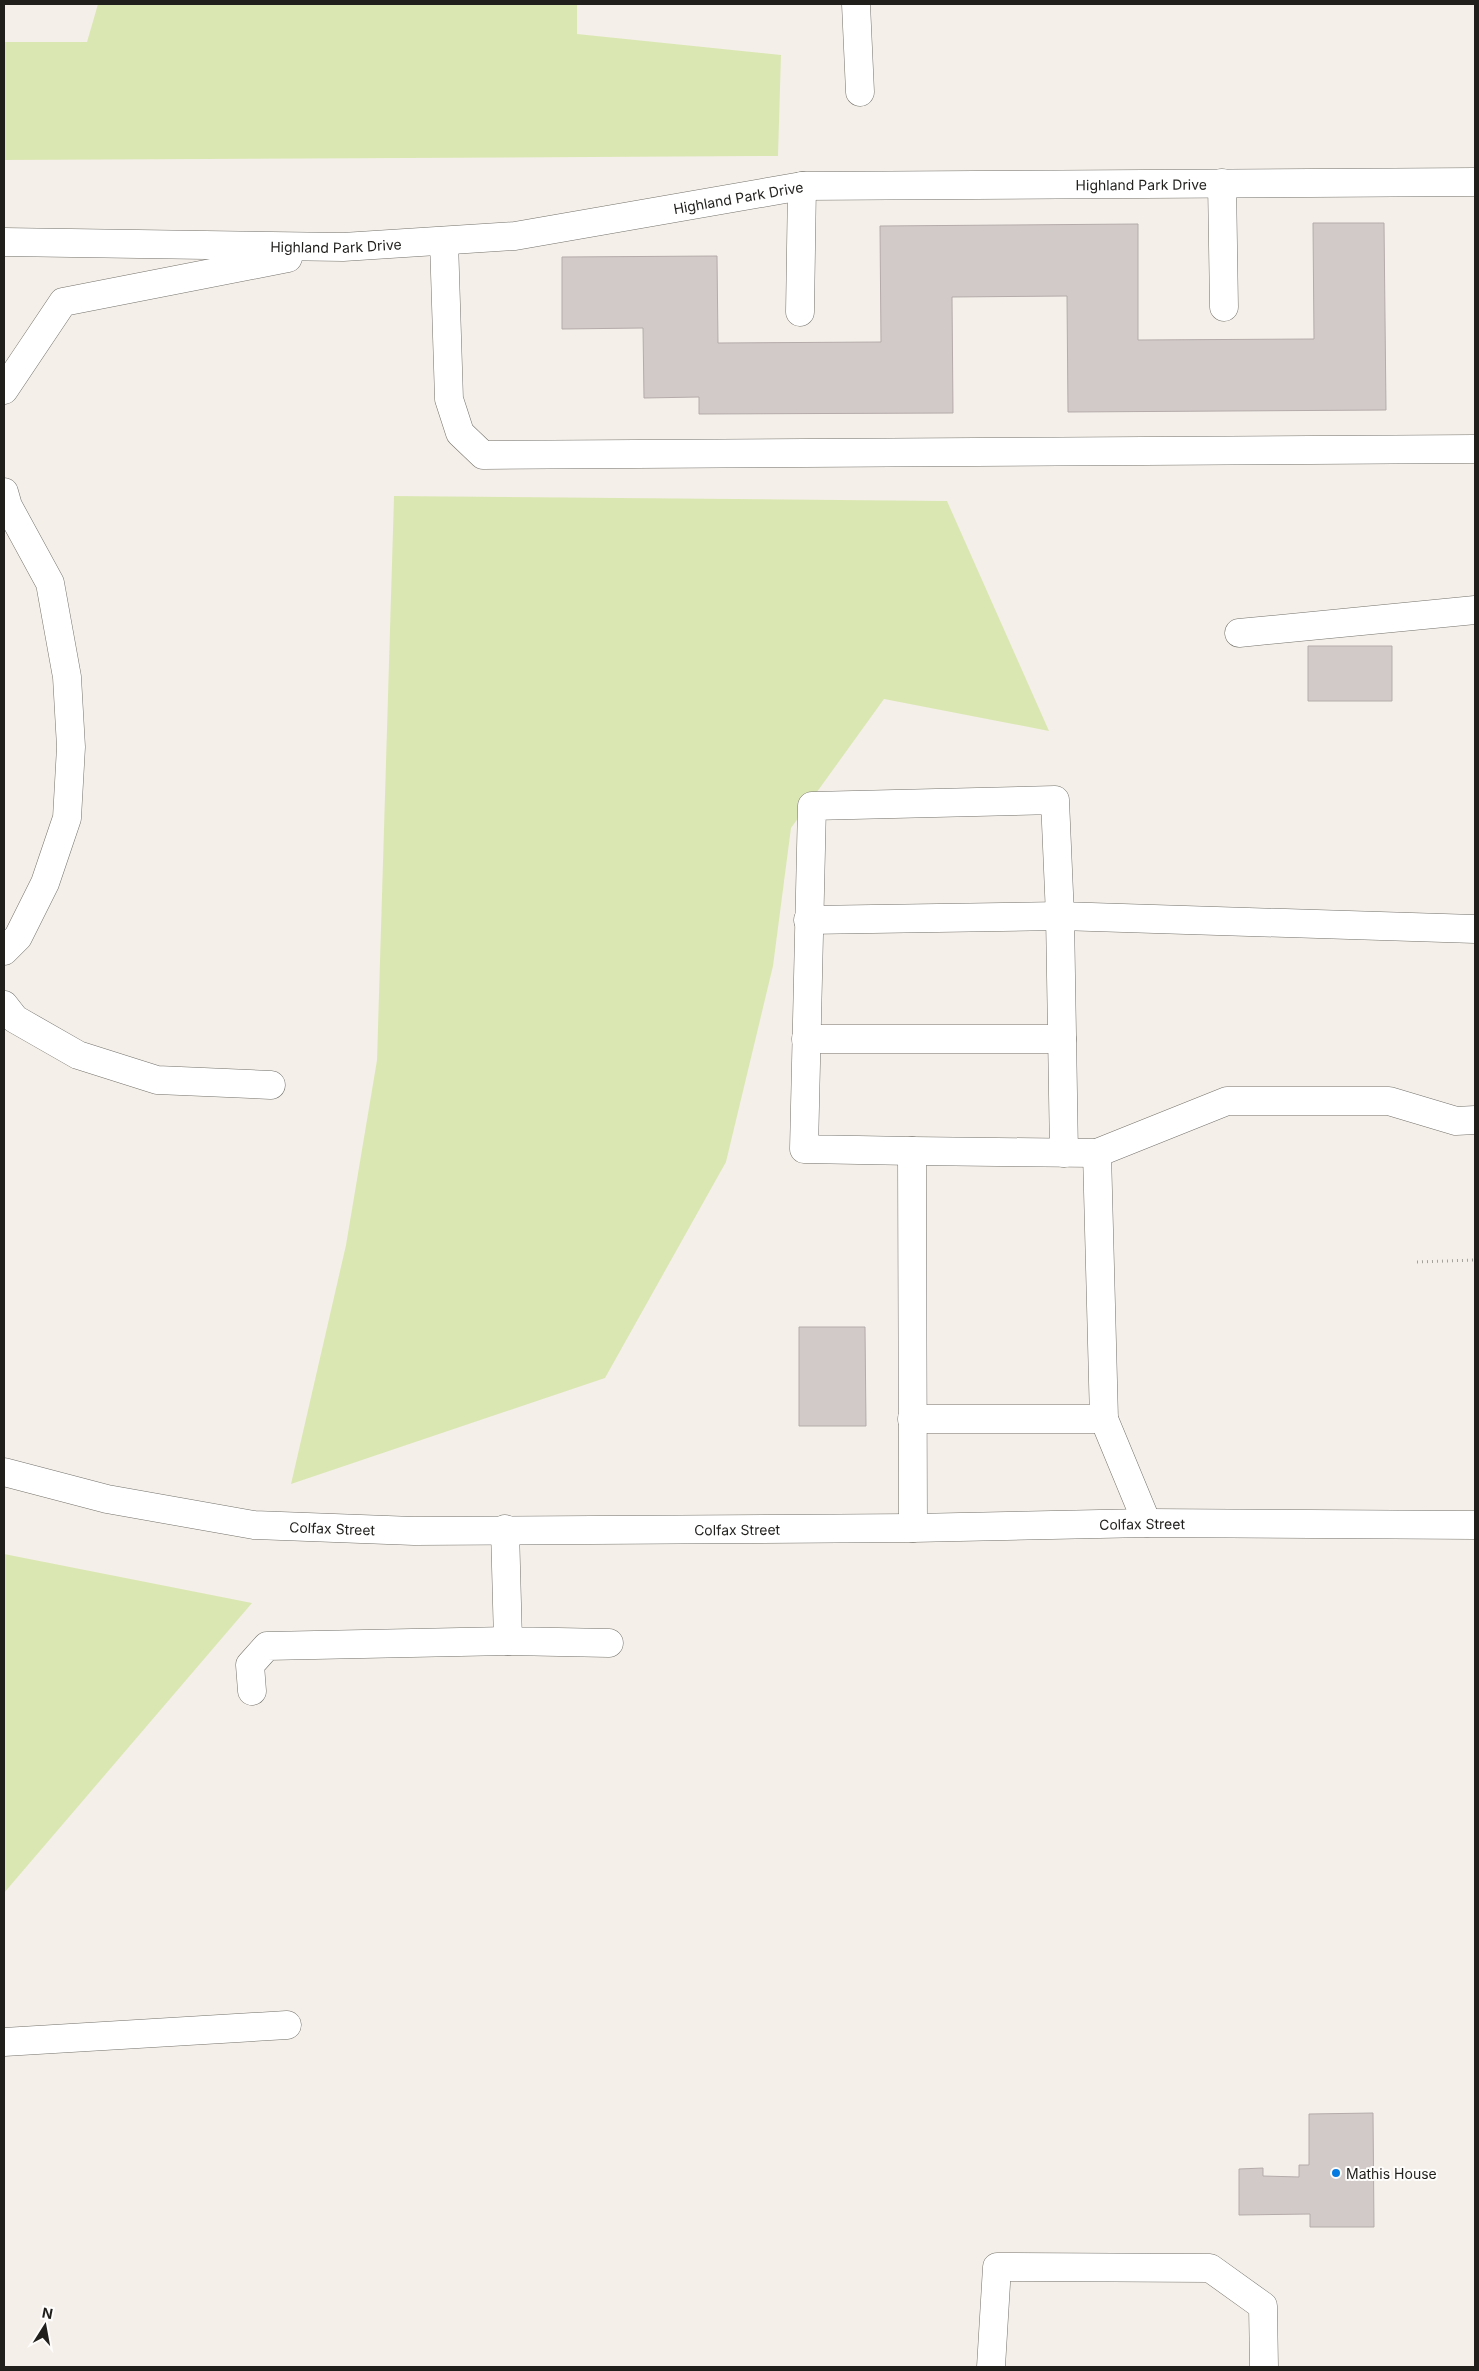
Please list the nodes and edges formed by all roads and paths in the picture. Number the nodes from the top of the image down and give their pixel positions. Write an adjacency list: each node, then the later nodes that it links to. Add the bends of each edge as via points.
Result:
1 (856, 4): 2 (street)
2 (860, 92)
3 (1475, 182): 4 (street, Highland Park Drive)
4 (1222, 183): 5 (street, Highland Park Drive); 9 (street)
5 (802, 186): 6 (street, Highland Park Drive, via 515,236); 10 (street)
6 (444, 241): 8 (street, Highland Park Drive); 12 (street, via 449,399 460,433 483,455)
7 (4, 242): 8 (street, Highland Park Drive)
8 (343, 247): 11 (street, via 63,302)
9 (1224, 307)
10 (800, 312)
11 (4, 390)
12 (1475, 448)
13 (5, 502): 19 (street, via 50,583 67,677 71,747 67,818 44,883 18,937)
14 (1475, 610): 15 (street)
15 (1239, 633)
16 (1060, 916): 17 (street); 17 (street, via 1055,800 812,806); 18 (street); 21 (street)
17 (808, 920): 22 (street)
18 (1475, 929)
19 (4, 951)
20 (4, 1005): 23 (street, via 15,1019 78,1055 157,1080)
21 (1062, 1039): 22 (street); 26 (street)
22 (806, 1040): 25 (street, via 804,1149)
23 (271, 1085)
24 (1475, 1120): 27 (street, via 1456,1121 1389,1101 1227,1101)
25 (912, 1151): 26 (street); 30 (street)
26 (1064, 1153): 27 (street)
27 (1097, 1153): 31 (street)
28 (1475, 1260): 29 (path)
29 (1417, 1262)
30 (912, 1419): 31 (street); 35 (street)
31 (1104, 1419): 33 (street)
32 (4, 1472): 36 (street, Colfax Street, via 107,1499 254,1525 414,1531)
33 (1148, 1523): 34 (street, Colfax Street); 35 (street, Colfax Street)
34 (1475, 1525)
35 (913, 1528): 36 (street, Colfax Street)
36 (506, 1529): 37 (street)
37 (508, 1641): 38 (street); 39 (street, via 267,1646 250,1665)
38 (609, 1643)
39 (252, 1691)
40 (287, 2025): 41 (street)
41 (4, 2042)
42 (991, 2367): 43 (street, via 997,2267 1026,2267 1210,2268 1263,2306)
43 (1264, 2367)

